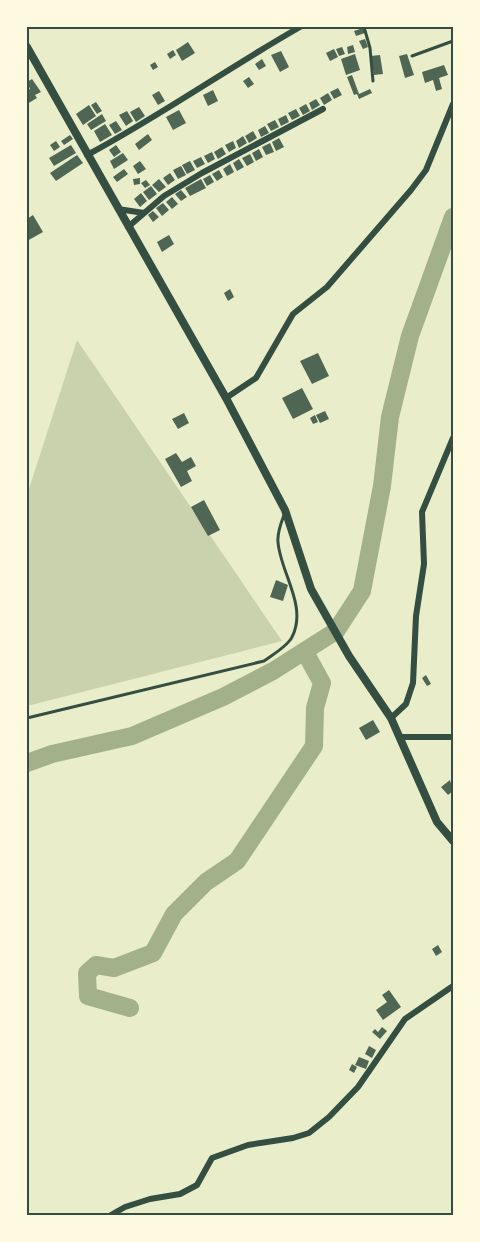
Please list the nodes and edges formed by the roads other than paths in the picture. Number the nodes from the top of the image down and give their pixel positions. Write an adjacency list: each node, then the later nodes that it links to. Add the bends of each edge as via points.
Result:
1 (300, 27): 9 (street, via 237,63 173,107)
2 (364, 27): 6 (lane)
3 (453, 41): 5 (lane)
4 (27, 47): 9 (street)
5 (412, 56)
6 (373, 81)
7 (453, 104): 13 (street, via 426,170 411,190 327,287 293,314 256,378)
8 (323, 109): 11 (street, via 202,172)
9 (87, 155): 10 (street)
10 (118, 209): 11 (street); 12 (street)
11 (144, 213): 12 (street)
12 (128, 227): 13 (street)
13 (226, 398): 15 (street)
14 (453, 438): 17 (street, via 422,512 424,564 416,616 413,683 406,704)
15 (285, 510): 16 (lane, via 279,552 292,586 296,621 292,638 264,661); 17 (street, via 311,589 349,656)
16 (27, 718)
17 (391, 718): 18 (street)
18 (400, 737): 19 (street); 20 (street, via 437,822)
19 (453, 738)
20 (453, 841)
21 (453, 986): 22 (street, via 394,1030 358,1087 309,1133 248,1144 212,1158 197,1185)
22 (111, 1215)

